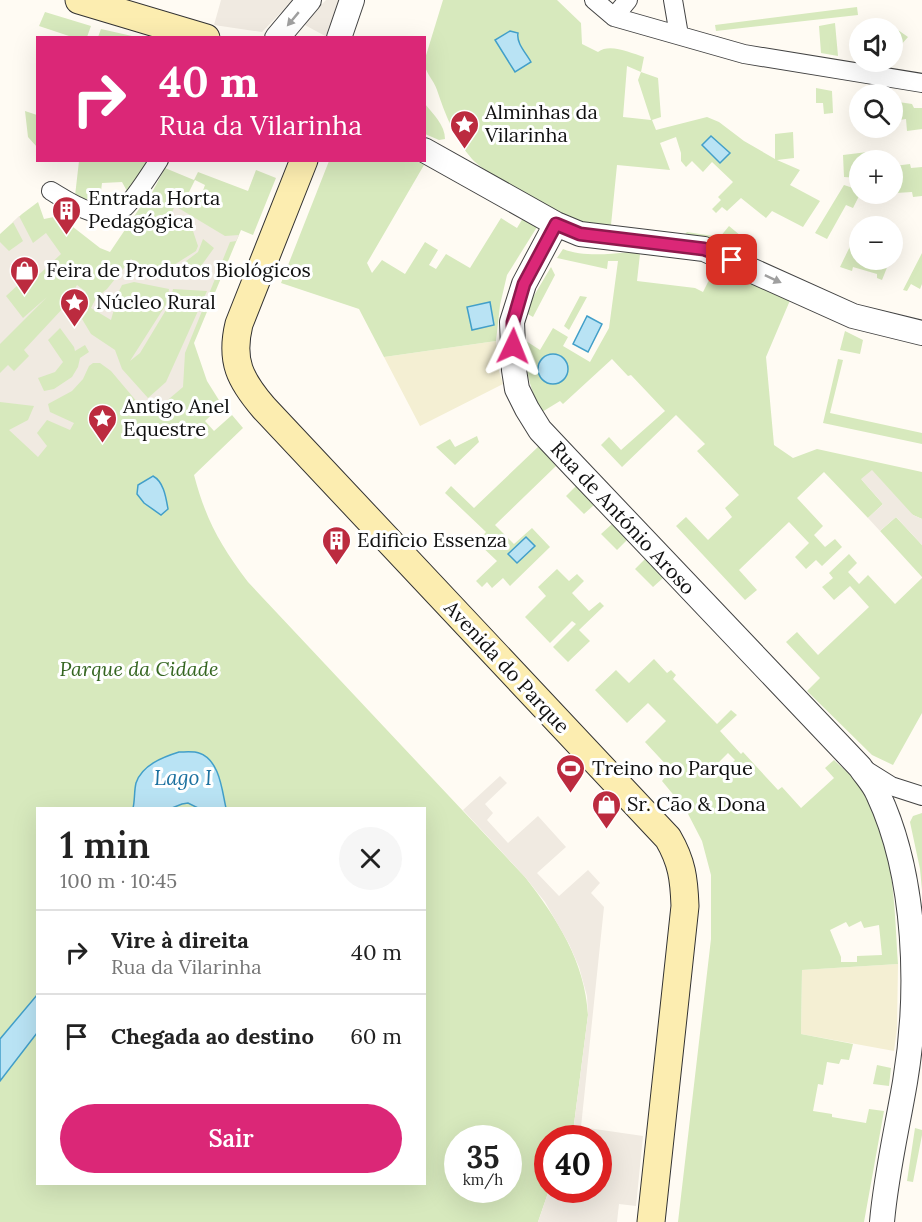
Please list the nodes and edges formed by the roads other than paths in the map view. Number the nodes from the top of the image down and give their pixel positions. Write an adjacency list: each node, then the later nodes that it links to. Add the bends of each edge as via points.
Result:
1 (79, 0): 9 (main road)
2 (309, 0): 10 (street, one-way to 10)
3 (352, 0): 11 (street)
4 (594, 0): 7 (street)
5 (628, 0): 7 (street)
6 (673, 0): 8 (street)
7 (614, 17): 8 (street)
8 (679, 35): 12 (street, via 744,54)
9 (202, 36)
10 (279, 36)
11 (340, 36)
12 (922, 83)
13 (426, 151): 17 (street)
14 (158, 162): 16 (street, via 125,207 111,213 84,210)
15 (303, 162): 23 (main road, Avenida do Parque, via 238,324 234,343 245,382 264,408 660,830 678,854 685,906)
16 (51, 191)
17 (556, 224): 18 (street, one-way to 18, via 580,234 704,249 853,316); 19 (street, Rua de António Aroso, via 524,284 513,322 517,389 527,410 540,430)
18 (922, 333)
19 (860, 767): 20 (street, Rua de António Aroso, via 891,786); 22 (street, Rua de António Aroso, via 877,792 904,871 913,972)
20 (922, 796)
21 (922, 1048): 22 (street)
22 (905, 1082): 24 (street, Rua de António Aroso)
23 (651, 1222)
24 (882, 1222)

